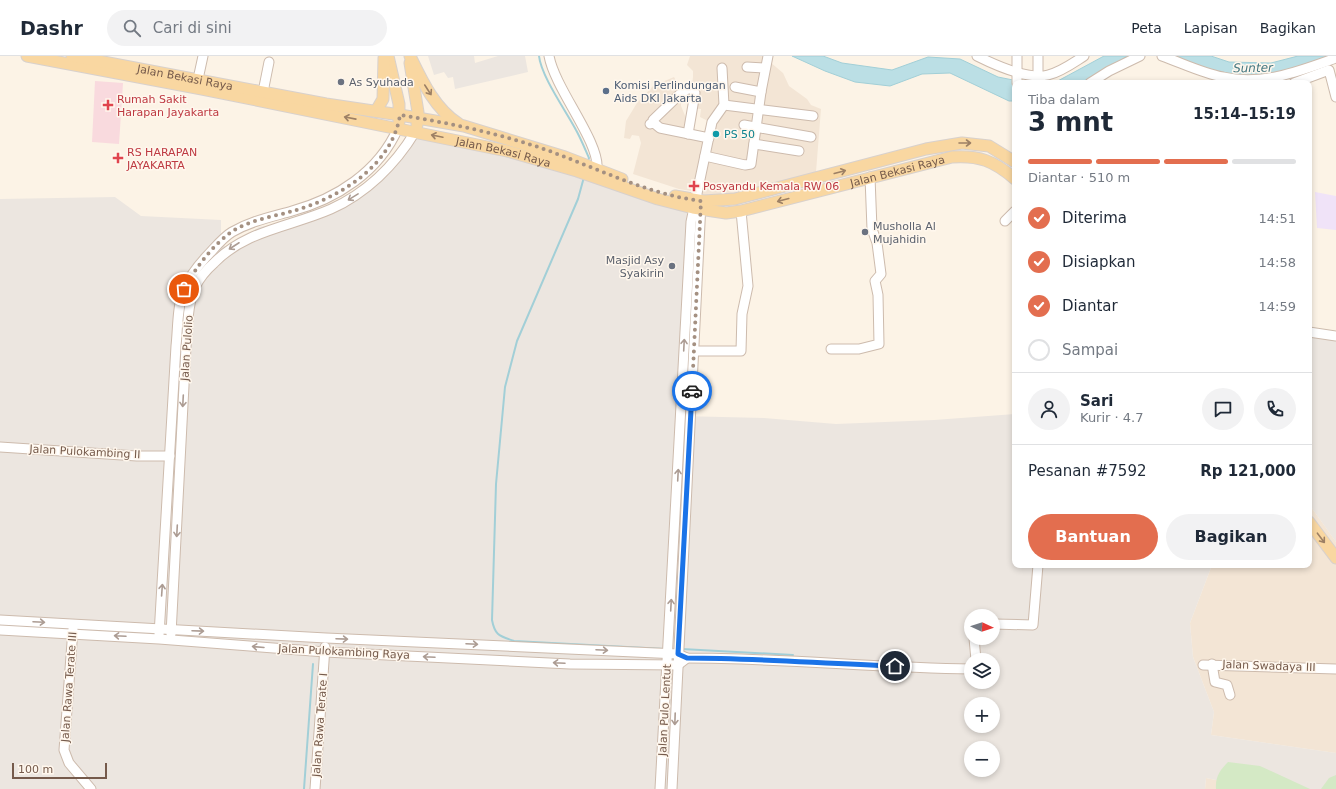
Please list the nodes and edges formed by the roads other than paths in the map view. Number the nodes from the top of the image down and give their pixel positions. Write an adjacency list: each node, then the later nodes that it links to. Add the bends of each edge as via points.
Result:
1 (27, 56): 30 (main road, Jalan Bekasi Raya)
2 (203, 56): 23 (street)
3 (384, 56): 33 (main road, via 383,99)
4 (388, 56): 34 (main road)
5 (410, 56): 36 (main road); 38 (main road, one-way to 38, via 423,82 443,111)
6 (549, 56): 51 (street, via 557,79 591,142 597,159)
7 (768, 56): 20 (street)
8 (977, 56): 22 (street)
9 (1017, 56): 22 (street)
10 (1038, 56): 21 (street)
11 (1084, 56): 16 (street)
12 (1140, 56): 24 (street)
13 (1162, 56): 15 (street, via 1222,77 1240,79 1278,77)
14 (78, 57): 23 (main road, Jalan Bekasi Raya)
15 (1336, 58)
16 (1068, 60): 21 (street, via 1048,76)
17 (269, 62): 27 (street)
18 (746, 67): 20 (street)
19 (722, 68): 31 (street)
20 (765, 68): 28 (street)
21 (1038, 76): 22 (street)
22 (1017, 77)
23 (198, 80): 27 (main road, Jalan Bekasi Raya)
24 (1095, 80)
25 (1302, 80): 29 (street, via 1328,70)
26 (735, 87): 28 (street)
27 (262, 92): 30 (main road, Jalan Bekasi Raya)
28 (761, 92): 32 (street)
29 (1336, 97)
30 (295, 103): 33 (main road, Jalan Bekasi Raya); 40 (main road, Jalan Bekasi Raya, one-way to 30)
31 (724, 105): 32 (street); 44 (street, via 712,121)
32 (759, 110): 35 (street); 39 (street)
33 (376, 111): 34 (main road, Jalan Bekasi Raya)
34 (400, 115): 36 (main road, Jalan Bekasi Raya); 40 (main road)
35 (813, 116)
36 (418, 118): 38 (main road, Jalan Bekasi Raya); 41 (main road)
37 (744, 125): 39 (street)
38 (464, 126): 50 (main road, Jalan Bekasi Raya, via 565,157)
39 (756, 127): 43 (street); 45 (street)
40 (398, 128): 41 (main road, Jalan Bekasi Raya); 49 (street, Jalan Pulolio)
41 (415, 132): 50 (main road, Jalan Bekasi Raya, one-way to 41); 52 (street, Jalan Pulolio)
42 (688, 134): 42 (street, via 695,93 692,88 688,88 680,95 651,124); 44 (street)
43 (812, 137)
44 (709, 138): 47 (street)
45 (754, 144): 46 (street); 47 (street, via 750,165)
46 (799, 151)
47 (705, 156): 55 (street)
48 (1012, 160): 55 (main road, Jalan Bekasi Raya, one-way to 48, via 753,196 926,149 962,143 989,146)
49 (374, 166): 52 (street); 56 (street, Jalan Pulolio, via 332,196)
50 (578, 167): 51 (main road, Jalan Bekasi Raya)
51 (595, 171): 55 (main road, Jalan Bekasi Raya, via 658,199)
52 (384, 173): 59 (street, Jalan Pulolio, one-way to 59, via 346,202)
53 (1012, 175): 54 (main road, Jalan Bekasi Raya, via 993,163 971,156 952,157)
54 (870, 177): 57 (main road, Jalan Bekasi Raya, one-way to 57); 65 (street, via 872,229 877,243 881,274 875,280 878,295 878,345 859,349)
55 (697, 202): 57 (main road, Jalan Bekasi Raya, via 726,212); 66 (street, Jalan Pulo Lentut); 83 (street, Jalan Pulo Lentut, one-way to 55)
56 (293, 211): 59 (street); 63 (street, Jalan Pulolio, via 256,221 231,233 198,266 184,289 179,305)
57 (741, 211): 66 (street, via 748,286 742,314 741,351)
58 (1012, 214): 60 (street)
59 (297, 221): 64 (street, Jalan Pulolio, one-way to 64, via 249,237 224,252 202,274 190,305)
60 (1005, 221)
61 (1312, 332): 62 (street)
62 (1336, 336)
63 (176, 346): 64 (street); 67 (street, Jalan Pulolio)
64 (186, 347): 68 (street, Jalan Pulolio)
65 (831, 349)
66 (694, 351): 84 (street, Jalan Pulo Lentut)
67 (174, 376): 68 (street); 70 (street, Jalan Pulolio)
68 (185, 377): 78 (street, Jalan Pulolio, one-way to 78)
69 (0, 447): 70 (street, Jalan Pulokambing II)
70 (170, 456): 80 (street, Jalan Pulolio, one-way to 70)
71 (1312, 526): 72 (main road, one-way to 72)
72 (1336, 558)
73 (1038, 568): 76 (street, via 1033,625)
74 (0, 620): 75 (street, Jalan Pulokambing Raya, one-way to 75)
75 (73, 624): 79 (street, Jalan Rawa Terate III); 80 (street, Jalan Pulokambing Raya)
76 (1000, 624)
77 (0, 630): 79 (street, Jalan Pulokambing Raya)
78 (171, 630): 80 (street, Jalan Pulokambing Raya); 81 (street, Jalan Pulokambing Raya, one-way to 81); 82 (street, Jalan Pulolio)
79 (72, 634): 80 (street, Jalan Pulokambing Raya, one-way to 79); 92 (street, Jalan Rawa Terate III, via 64,750 69,763)
80 (159, 634): 82 (street, Jalan Pulokambing Raya)
81 (326, 638): 83 (street, Jalan Pulokambing Raya, one-way to 83); 85 (street, Jalan Rawa Terate I)
82 (171, 639): 85 (street, Jalan Pulokambing Raya, one-way to 82)
83 (668, 650): 84 (street, Jalan Pulokambing Raya); 87 (street, Jalan Pulo Lentut)
84 (679, 650): 86 (street, Jalan Pulokambing Raya); 88 (street, Jalan Pulo Lentut)
85 (325, 652): 87 (street, Jalan Pulokambing Raya, one-way to 85, via 570,664); 93 (street, Jalan Rawa Terate I)
86 (687, 658): 88 (street); 89 (street, Jalan Pulokambing Raya, via 779,659 833,664)
87 (668, 664): 88 (street, Jalan Pulokambing Raya); 94 (street, Jalan Pulo Lentut)
88 (678, 665): 95 (street, Jalan Pulo Lentut, one-way to 95)
89 (964, 669)
90 (1336, 669): 91 (street, Jalan Swadaya III, via 1207,664 1215,682 1227,685)
91 (1230, 695)
92 (91, 789)
93 (315, 789)
94 (660, 789)
95 (672, 789)

